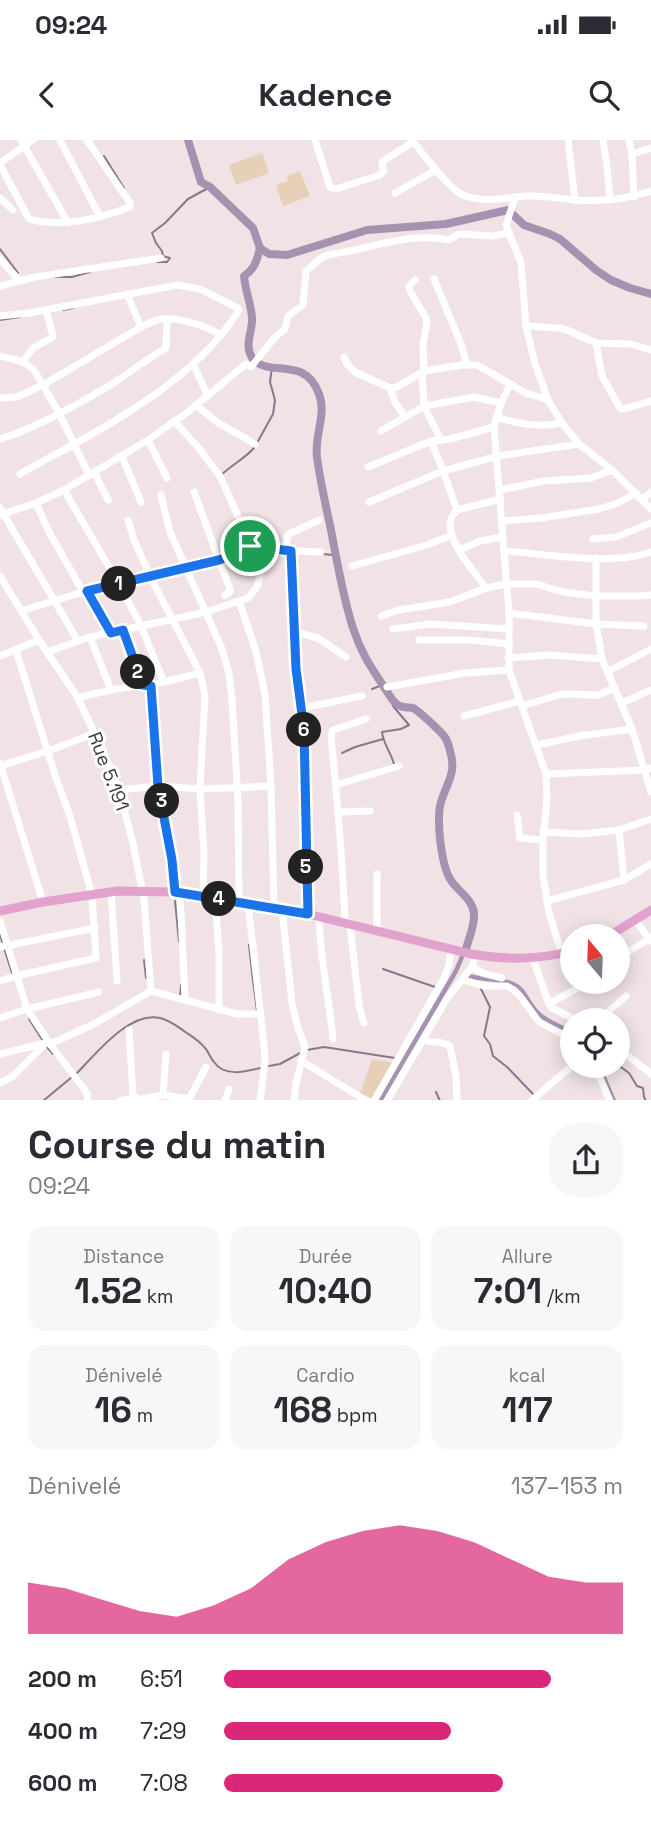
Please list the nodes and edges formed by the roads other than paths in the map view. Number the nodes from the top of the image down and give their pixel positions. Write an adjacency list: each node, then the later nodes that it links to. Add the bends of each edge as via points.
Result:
1 (33, 140): 9 (street)
2 (60, 140): 22 (street)
3 (87, 140): 22 (street, via 130,206)
4 (315, 140): 8 (street, via 330,187 335,189 380,175 383,161)
5 (568, 140): 19 (street)
6 (603, 140): 20 (street)
7 (629, 140): 11 (street)
8 (413, 141): 13 (street)
9 (23, 143): 12 (street); 23 (street)
10 (651, 148): 11 (street)
11 (632, 154): 16 (street)
12 (0, 164): 23 (street, via 29,219)
13 (436, 170): 15 (street); 18 (street, via 462,195)
14 (651, 191): 16 (street)
15 (395, 193)
16 (634, 197): 20 (street)
17 (0, 198): 21 (street)
18 (515, 198): 19 (street); 24 (street, via 506,225)
19 (575, 200): 20 (street)
20 (610, 200)
21 (13, 210)
22 (100, 217): 23 (street)
23 (68, 223)
24 (509, 233): 35 (street, via 521,263); 49 (street, via 412,239 325,256 306,271 303,305 288,316 285,329 251,367 246,364)
25 (161, 258): 29 (street)
26 (0, 259): 29 (street)
27 (433, 279): 44 (street)
28 (415, 280): 45 (street, via 410,291 427,322)
29 (20, 281): 30 (street)
30 (0, 286)
31 (127, 294): 32 (street); 36 (street); 37 (street, via 177,285 200,289 239,309)
32 (46, 310): 33 (street); 42 (street, via 53,337 33,348)
33 (0, 316)
34 (167, 319): 36 (street); 37 (street, via 207,327); 56 (street, via 166,348)
35 (526, 326): 38 (street, via 566,330); 51 (street)
36 (141, 327): 47 (street)
37 (221, 335): 43 (street)
38 (596, 343): 39 (street); 52 (street, via 602,376 620,408)
39 (651, 350)
40 (0, 356): 42 (street)
41 (344, 357): 48 (street, via 355,372)
42 (23, 362): 47 (street)
43 (193, 363): 49 (street); 67 (street, via 139,405)
44 (467, 365): 45 (street); 46 (street, via 481,366)
45 (423, 372): 48 (street); 55 (street)
46 (510, 384): 51 (street); 53 (street)
47 (43, 385): 50 (street, via 17,397); 56 (street)
48 (390, 388): 57 (street)
49 (208, 396): 54 (street)
50 (0, 398)
51 (548, 400): 60 (street)
52 (651, 401)
53 (501, 403): 55 (street, via 474,397); 58 (street)
54 (196, 405): 59 (street); 68 (street)
55 (425, 406): 57 (street); 65 (street)
56 (58, 413): 63 (street); 67 (street)
57 (405, 417): 62 (street)
58 (496, 417): 60 (street, via 543,426); 61 (street)
59 (174, 421): 64 (street); 100 (street, via 219,476)
60 (562, 423): 69 (street)
61 (494, 427): 65 (street); 71 (street)
62 (380, 431)
63 (0, 439)
64 (148, 440): 70 (street); 77 (street)
65 (441, 440): 66 (street)
66 (431, 441): 72 (street); 74 (street)
67 (74, 444): 75 (street); 76 (street)
68 (255, 444)
69 (579, 444): 71 (street); 73 (street)
70 (122, 456): 75 (street); 87 (street)
71 (498, 456): 74 (street); 79 (street)
72 (368, 467)
73 (612, 470): 79 (street, via 591,478); 82 (street)
74 (443, 471): 88 (street); 91 (street)
75 (91, 473): 78 (street); 85 (street)
76 (20, 474)
77 (167, 478)
78 (64, 490): 89 (street); 113 (street)
79 (500, 490): 84 (street)
80 (194, 492): 108 (street)
81 (651, 492): 86 (street)
82 (636, 493): 86 (street); 95 (street, via 599,509)
83 (161, 495): 110 (street)
84 (501, 499): 91 (street); 95 (street)
85 (108, 500)
86 (642, 500): 90 (street)
87 (141, 502)
88 (369, 502)
89 (36, 503): 92 (street); 116 (street)
90 (651, 509)
91 (457, 510): 97 (street, via 450,520)
92 (1, 512): 120 (street)
93 (128, 520): 112 (street)
94 (320, 520): 103 (street, via 287,535)
95 (502, 520): 98 (street)
96 (651, 523): 99 (street, via 616,537)
97 (452, 535): 102 (street); 109 (street)
98 (503, 537): 102 (street); 104 (street)
99 (593, 540)
100 (250, 546): 101 (street); 108 (street)
101 (267, 549): 103 (street); 121 (street, via 257,587)
102 (459, 550): 115 (street)
103 (288, 551): 105 (street); 133 (street)
104 (504, 551): 107 (street); 114 (street)
105 (321, 552)
106 (651, 552): 107 (street)
107 (596, 558): 119 (street)
108 (219, 560): 110 (street); 117 (street, via 230,589)
109 (352, 566)
110 (186, 568): 112 (street); 123 (street)
111 (0, 576): 122 (street, Rue 5.191)
112 (150, 576): 113 (street); 126 (street)
113 (119, 584): 116 (street); 128 (street)
114 (506, 584): 115 (street); 119 (street, via 536,584); 124 (street)
115 (485, 588): 125 (street, via 450,602)
116 (85, 591): 120 (street); 134 (street)
117 (225, 595)
118 (651, 595): 119 (street)
119 (595, 596): 127 (street)
120 (55, 599): 122 (street); 137 (street)
121 (239, 601): 123 (street); 173 (street, via 263,681)
122 (21, 611): 136 (street, Rue 5.191)
123 (205, 612): 126 (street); 174 (street, via 229,674)
124 (509, 613): 127 (street); 131 (street)
125 (381, 616)
126 (173, 619): 128 (street); 149 (street)
127 (596, 624): 129 (street); 146 (street)
128 (141, 626): 132 (street); 150 (street)
129 (644, 626)
130 (393, 629): 131 (street, via 430,624)
131 (509, 629): 139 (street)
132 (123, 630): 134 (street); 151 (street)
133 (295, 632): 144 (street, via 318,638); 160 (street)
134 (111, 633): 135 (street)
135 (90, 637): 137 (street); 154 (street)
136 (39, 640): 141 (street); 142 (street, Rue 5.191)
137 (78, 640): 142 (street)
138 (419, 640): 139 (street)
139 (509, 644): 145 (street)
140 (651, 649): 148 (street)
141 (16, 650): 143 (street); 166 (street)
142 (47, 652): 157 (street, Rue 5.191)
143 (0, 656)
144 (346, 657)
145 (508, 658): 146 (street); 147 (street)
146 (602, 659): 148 (street)
147 (509, 670): 152 (street); 159 (street)
148 (607, 672): 153 (street)
149 (200, 673): 150 (street); 175 (street, via 205,695)
150 (164, 682): 151 (street)
151 (147, 685): 154 (street); 172 (street)
152 (387, 687)
153 (615, 688): 158 (street); 159 (street, via 598,695 562,694)
154 (111, 690): 157 (street)
155 (651, 690): 158 (street)
156 (362, 696): 160 (street)
157 (78, 698): 164 (street, Rue 5.191)
158 (622, 703): 163 (street)
159 (521, 704): 161 (street); 165 (street)
160 (302, 708): 199 (street)
161 (464, 716)
162 (366, 719): 171 (street, via 331,733)
163 (632, 729): 165 (street); 169 (street)
164 (95, 733): 166 (street); 176 (street, Rue 5.191)
165 (537, 745): 170 (street)
166 (48, 751): 167 (street); 190 (street)
167 (0, 765): 194 (street)
168 (399, 766): 171 (street)
169 (648, 769): 170 (street); 177 (street)
170 (546, 774): 183 (street)
171 (336, 785): 179 (street)
172 (158, 786): 175 (street); 176 (street); 189 (street)
173 (271, 786): 174 (street); 196 (street)
174 (237, 787): 175 (street); 195 (street)
175 (200, 789): 191 (street)
176 (119, 790): 187 (street, Rue 5.191)
177 (651, 792)
178 (370, 811): 179 (street)
179 (339, 812): 203 (street)
180 (517, 815): 183 (street, via 521,838)
181 (651, 819): 182 (street)
182 (619, 830): 183 (street); 186 (street)
183 (543, 836): 193 (street)
184 (651, 863): 186 (street)
185 (377, 874): 206 (street)
186 (624, 880): 193 (street)
187 (142, 890): 188 (main road); 189 (main road); 221 (street, Rue 5.191)
188 (111, 892): 190 (main road); 220 (street)
189 (177, 893): 191 (main road); 225 (street)
190 (92, 895): 194 (main road); 205 (street)
191 (203, 897): 192 (main road)
192 (215, 898): 195 (main road); 229 (street)
193 (547, 901): 209 (street)
194 (43, 902): 198 (main road)
195 (243, 902): 196 (main road); 231 (street)
196 (278, 908): 199 (main road); 242 (street, via 292,1003 305,1047)
197 (651, 910): 201 (main road)
198 (0, 911)
199 (308, 914): 200 (main road)
200 (319, 916): 203 (main road); 236 (street)
201 (635, 920): 204 (main road); 207 (street)
202 (0, 921): 208 (street)
203 (348, 923): 206 (main road); 233 (street)
204 (628, 924)
205 (95, 928): 208 (street); 216 (street, via 96,958)
206 (377, 931): 210 (main road)
207 (650, 940): 211 (street)
208 (3, 946): 216 (street)
209 (560, 947)
210 (453, 950): 213 (main road); 256 (street, via 444,978)
211 (630, 951)
212 (560, 954): 214 (main road)
213 (473, 955): 214 (main road); 215 (street)
214 (533, 959): 226 (street)
215 (472, 967): 217 (street); 218 (street)
216 (16, 976): 219 (street); 228 (street)
217 (502, 978)
218 (463, 980): 235 (street, via 507,986 538,1022); 237 (street)
219 (0, 981)
220 (117, 981)
221 (150, 991): 225 (street); 238 (street, via 92,1025)
222 (99, 992): 228 (street)
223 (566, 994): 226 (street)
224 (626, 996): 227 (street)
225 (185, 999): 229 (street)
226 (549, 1004): 230 (street)
227 (612, 1008)
228 (27, 1009): 232 (street); 238 (street)
229 (219, 1010): 231 (street)
230 (560, 1012)
231 (261, 1014): 253 (street, via 265,1060)
232 (0, 1017)
233 (364, 1023)
234 (129, 1030): 250 (street)
235 (560, 1033)
236 (333, 1040)
237 (424, 1040): 257 (street); 258 (street, via 450,1046)
238 (48, 1043): 239 (street); 247 (street); 251 (street)
239 (0, 1054)
240 (166, 1054): 249 (street)
241 (630, 1057): 244 (street)
242 (301, 1061): 254 (street); 255 (street)
243 (206, 1067): 249 (street, via 189,1099)
244 (651, 1074)
245 (560, 1076): 259 (street)
246 (600, 1078): 260 (street)
247 (0, 1083)
248 (229, 1088): 252 (street)
249 (163, 1095): 250 (street)
250 (139, 1099)
251 (88, 1100)
252 (225, 1100)
253 (260, 1100)
254 (293, 1100)
255 (366, 1100)
256 (375, 1100)
257 (388, 1100)
258 (457, 1100)
259 (532, 1100)
260 (610, 1100)

